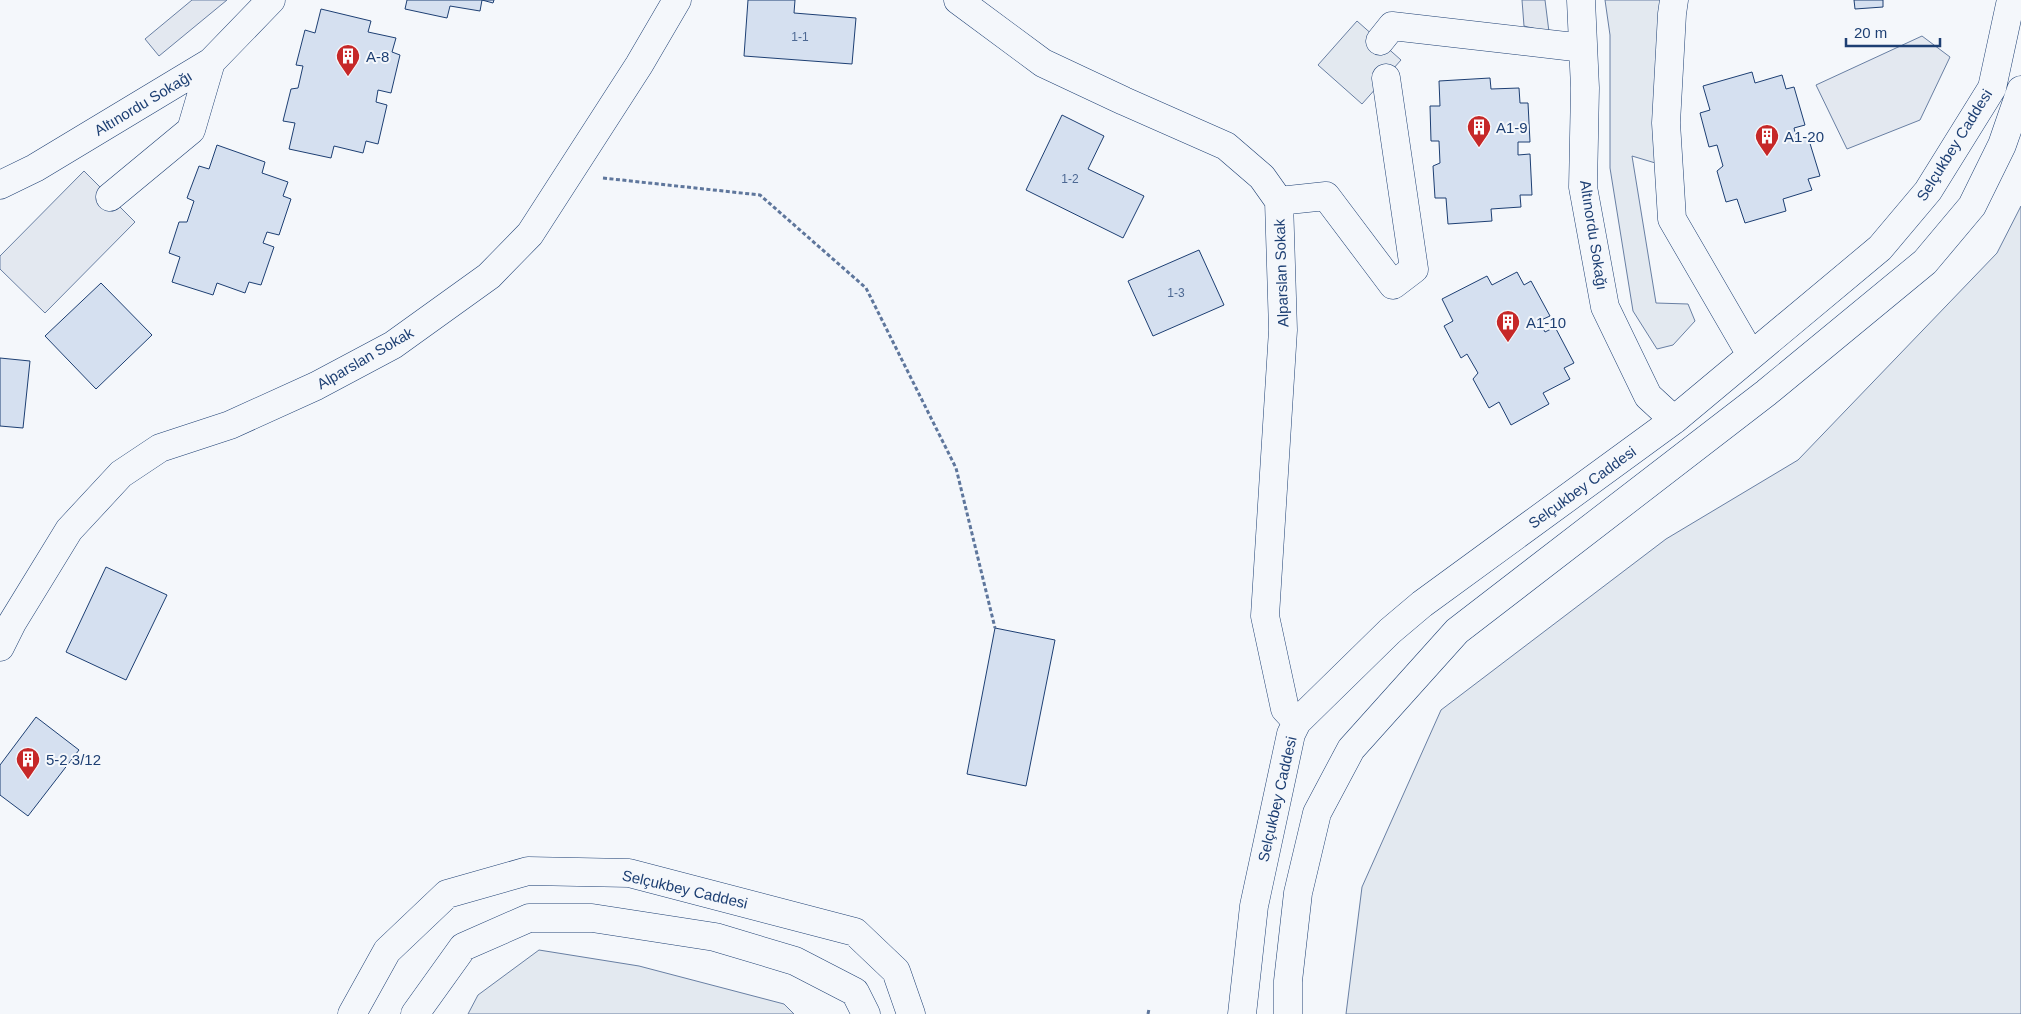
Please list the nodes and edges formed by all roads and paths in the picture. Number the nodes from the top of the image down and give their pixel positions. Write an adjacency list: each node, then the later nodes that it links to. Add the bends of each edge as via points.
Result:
1 (271, 0): 9 (street, Altınordu Sokağı)
2 (677, 0): 12 (street, Alparslan Sokak, via 639,65)
3 (958, 0): 15 (street, Alparslan Sokak, via 1043,63 1226,146 1262,177)
4 (1581, 0): 8 (street, Altınordu Sokağı)
5 (1674, 0): 16 (street, via 1666,123 1672,219)
6 (2011, 0): 16 (street, Selçukbey Caddesi, via 1992,88 1928,191 1880,248)
7 (1380, 41): 8 (street, via 1392,26)
8 (1583, 48): 17 (street, Altınordu Sokağı, via 1583,187 1606,307 1648,396)
9 (211, 62): 13 (street, Altınordu Sokağı, via 35,168); 14 (street, via 192,130)
10 (1386, 78): 15 (street, via 1414,269 1393,285 1326,196)
11 (2021, 90): 28 (street, Selçukbey Caddesi, via 2002,145 1972,206 1925,262 1766,393 1458,631 1351,749 1317,812 1298,893 1288,981)
12 (567, 174): 18 (path, via 760,195 866,288 956,468); 19 (street, Alparslan Sokak, via 530,234 490,276 393,345 316,386 230,425 160,448 121,474 69,530)
13 (0, 185)
14 (110, 197)
15 (1279, 200): 20 (street, Alparslan Sokak, via 1283,330 1265,616 1285,709)
16 (1751, 355): 17 (street, Selçukbey Caddesi)
17 (1674, 420): 20 (street, Selçukbey Caddesi, via 1422,604)
18 (995, 628)
19 (0, 647)
20 (1297, 722): 27 (street, Selçukbey Caddesi, via 1291,734 1254,906)
21 (1149, 1010): 26 (path)
22 (352, 1014): 25 (street, Selçukbey Caddesi, via 387,951 447,894 528,871 629,873 855,932 896,971)
23 (415, 1014): 24 (street, via 463,947 529,918 592,918 715,937 795,961 855,992)
24 (866, 1014)
25 (911, 1014)
26 (1148, 1014)
27 (1242, 1014)
28 (1288, 1014)

